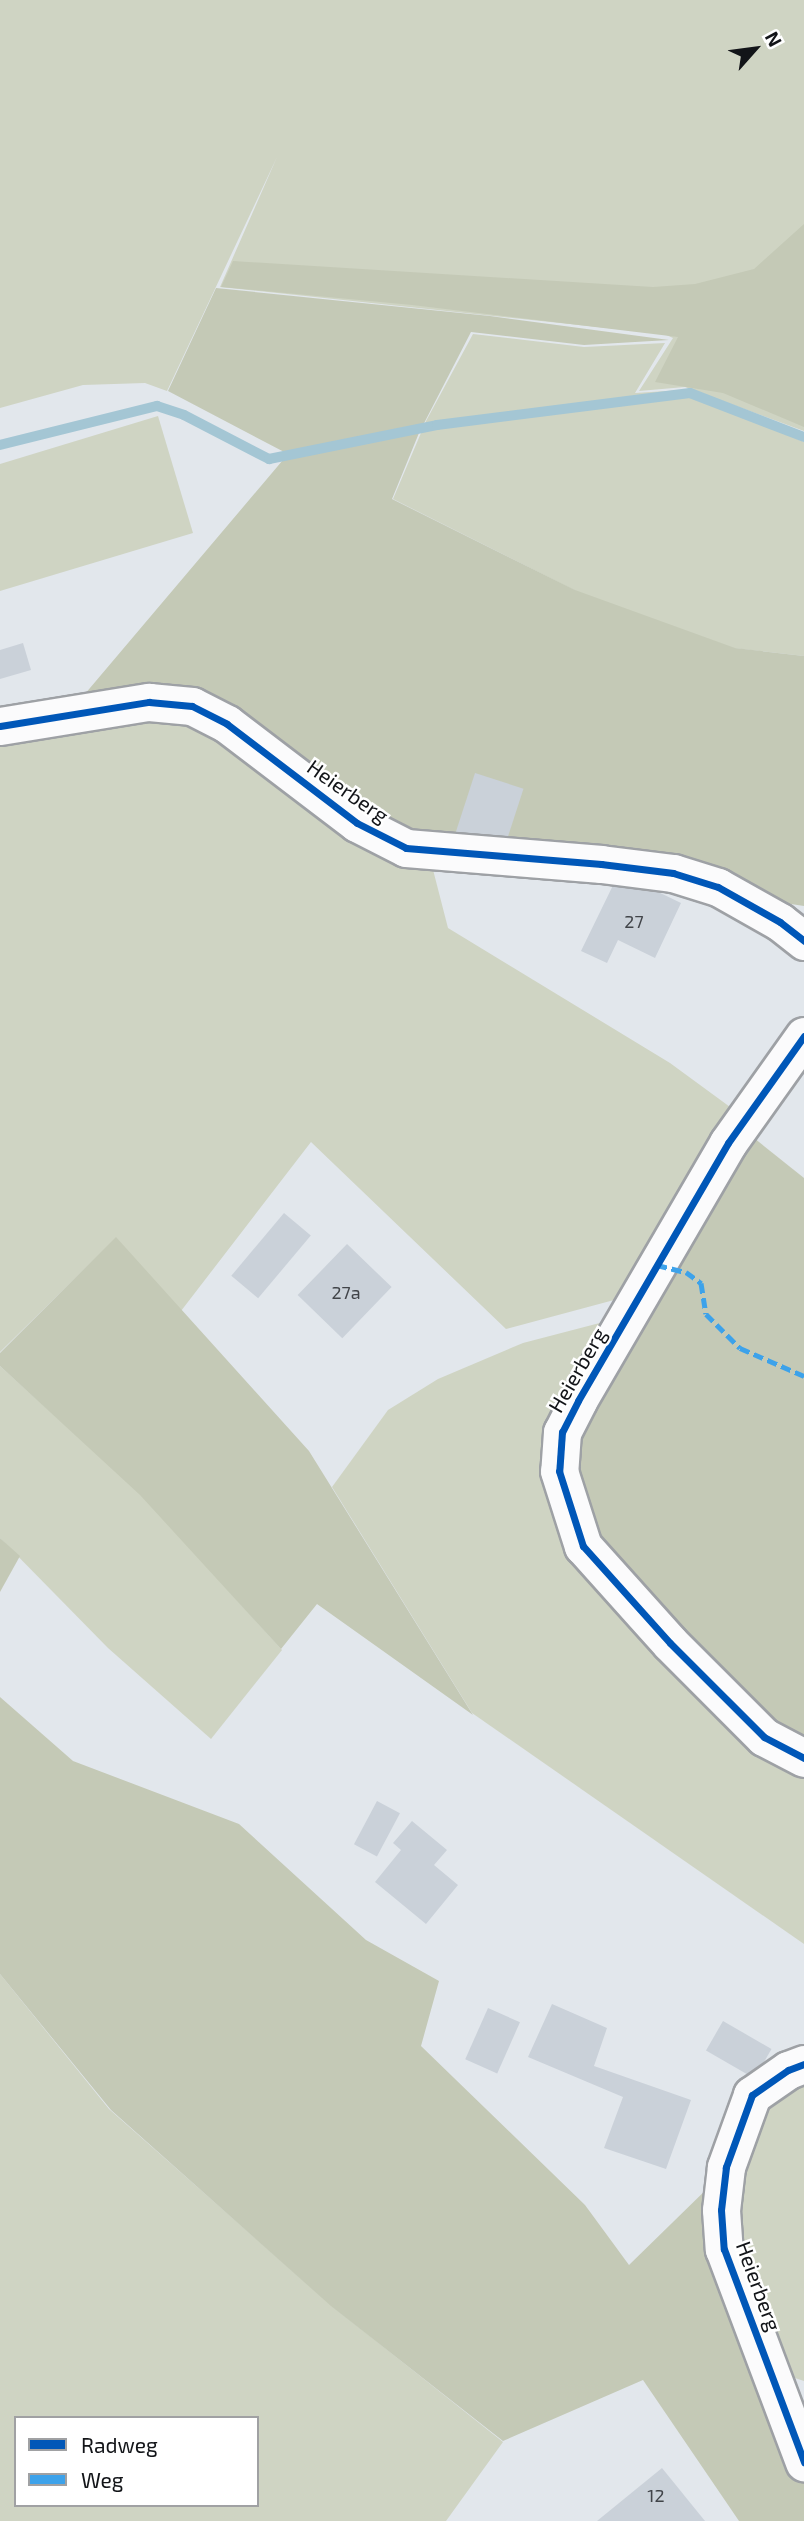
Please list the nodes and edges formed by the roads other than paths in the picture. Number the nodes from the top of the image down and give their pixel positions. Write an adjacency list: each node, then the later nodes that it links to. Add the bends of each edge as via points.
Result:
1 (0, 726): 2 (street, Heierberg, via 149,702 192,706 227,724 356,823 406,848 673,873 718,887)
2 (804, 941)
3 (804, 1036): 4 (street, Heierberg, via 728,1143 578,1401 562,1432 559,1471 583,1546 670,1643 764,1737)
4 (804, 1758)
5 (804, 2064): 6 (street, Heierberg, via 752,2095 726,2167 721,2210 724,2249)
6 (804, 2462)

